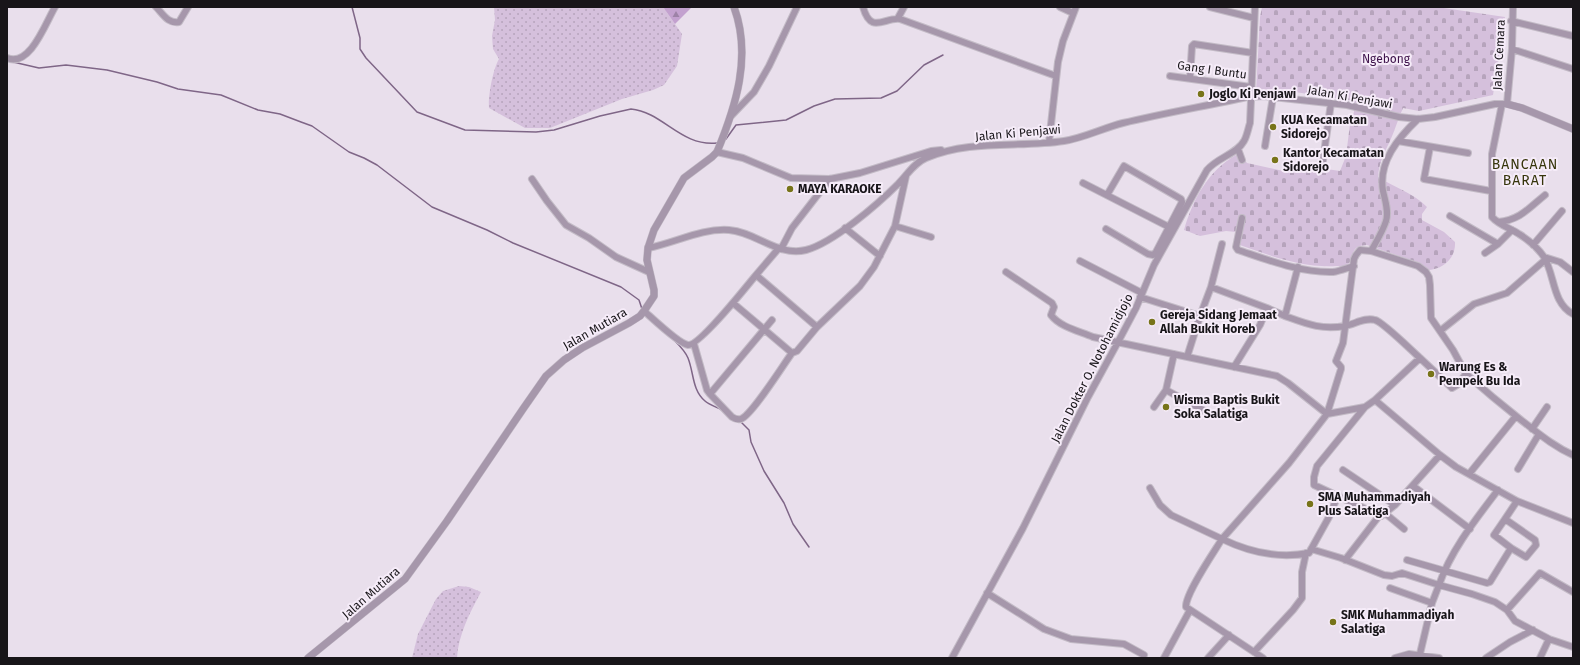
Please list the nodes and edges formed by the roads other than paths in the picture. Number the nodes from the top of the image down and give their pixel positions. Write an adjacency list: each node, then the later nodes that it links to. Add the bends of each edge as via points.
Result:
1 (55, 7): 21 (street, via 32,47 19,59)
2 (156, 7): 3 (street, via 167,19 179,22)
3 (188, 7)
4 (734, 7): 31 (street, Jalan Mutiara, via 741,42 741,74)
5 (797, 7): 31 (street, via 754,92)
6 (863, 7): 15 (street, via 868,18 876,23)
7 (904, 7): 15 (street)
8 (1060, 7): 14 (street)
9 (1076, 7): 14 (street)
10 (1210, 7): 13 (street)
11 (1255, 7): 16 (street)
12 (1513, 7): 17 (street, Jalan Cemara)
13 (1222, 8): 16 (street)
14 (1073, 14): 23 (street, via 1063,41)
15 (898, 18): 23 (street)
16 (1254, 18): 20 (street)
17 (1511, 21): 18 (street); 19 (street, Jalan Cemara)
18 (1573, 36)
19 (1512, 49): 22 (street); 30 (street, Jalan Cemara)
20 (1253, 54): 25 (street, via 1194,44); 26 (street)
21 (7, 58)
22 (1573, 69)
23 (1056, 76): 35 (street)
24 (1170, 76): 25 (street, Gang I Buntu)
25 (1190, 78): 26 (street, Gang I Buntu)
26 (1251, 87): 27 (street)
27 (1251, 96): 28 (street, Jalan Ki Penjawi); 35 (street, Jalan Ki Penjawi, via 1139,119 1066,140); 38 (street, via 1250,123 1246,138)
28 (1273, 97): 29 (street, Jalan Ki Penjawi); 36 (street)
29 (1331, 103): 32 (street, Jalan Ki Penjawi); 43 (street)
30 (1504, 104): 32 (street, Jalan Ki Penjawi); 33 (street, Jalan Ki Penjawi, via 1522,108); 48 (street, Jalan Cemara, via 1492,154)
31 (730, 117): 40 (street, Jalan Mutiara)
32 (1418, 119): 34 (street)
33 (1573, 129)
34 (1398, 141): 37 (street); 67 (street, via 1382,172 1387,220)
35 (1049, 142): 39 (street, Jalan Ki Penjawi, via 991,145)
36 (1265, 146)
37 (1430, 146): 41 (street); 48 (street, via 1424,179)
38 (1238, 149): 42 (street); 59 (street, Jalan Dokter O. Notohamidjojo, via 1213,163 1207,170)
39 (947, 151): 44 (street, via 919,162); 46 (street, via 931,151 860,173)
40 (717, 152): 46 (street, via 743,158 791,178); 65 (street, Jalan Mutiara, via 684,178 654,230)
41 (1468, 153)
42 (1242, 160)
43 (1322, 167)
44 (906, 174): 55 (street); 57 (street, via 885,196)
45 (532, 179): 74 (street, via 566,225 616,257)
46 (830, 179): 66 (street, via 792,228)
47 (1083, 183): 49 (street)
48 (1491, 191): 54 (street, Jalan Cemara, via 1492,214)
49 (1107, 195): 56 (street); 56 (street, via 1121,168 1126,166 1182,200)
50 (1545, 195): 54 (street, via 1519,217)
51 (1562, 212): 64 (street)
52 (1450, 216): 63 (street)
53 (1242, 218): 73 (street, via 1237,249)
54 (1498, 222): 60 (street)
55 (895, 226): 61 (street); 69 (street)
56 (1168, 226): 58 (street, via 1156,252 1151,255); 59 (street)
57 (845, 228): 66 (street, via 814,248 799,251); 69 (street)
58 (1106, 229)
59 (1174, 229): 79 (street, Jalan Dokter O. Notohamidjojo)
60 (1512, 230): 63 (street); 64 (street)
61 (931, 237)
62 (1222, 244): 78 (street)
63 (1498, 244): 68 (street)
64 (1533, 245): 70 (street)
65 (648, 248): 66 (street, via 703,232 730,230 742,232); 74 (street, Jalan Mutiara)
66 (780, 249): 77 (street)
67 (1371, 251): 72 (street, via 1358,251); 90 (street, via 1418,266 1426,272 1430,285 1431,318)
68 (1485, 253)
69 (880, 256): 88 (street, via 860,286)
70 (1545, 259): 76 (street, via 1560,262); 83 (street, via 1558,297 1563,306); 90 (street, via 1507,293 1474,304)
71 (1080, 261): 79 (street)
72 (1354, 266): 73 (street, via 1334,272); 87 (street)
73 (1298, 267): 85 (street)
74 (649, 272): 82 (street, Jalan Mutiara, via 654,296)
75 (1006, 272): 91 (street, via 1052,304 1052,316 1064,324 1093,337)
76 (1573, 272)
77 (756, 275): 80 (street); 88 (street)
78 (1211, 287): 81 (street); 84 (street)
79 (1141, 295): 84 (street); 91 (street, Jalan Dokter O. Notohamidjojo)
80 (733, 302): 89 (street); 92 (street)
81 (1267, 308): 85 (street); 97 (street, via 1260,325)
82 (644, 311): 92 (street, via 682,343); 147 (street, Jalan Mutiara, via 629,323 582,348 546,376 404,580)
83 (1573, 314)
84 (1200, 316): 95 (street)
85 (1285, 316): 87 (street, via 1316,327)
86 (772, 320): 89 (street)
87 (1345, 326): 96 (street, via 1362,320 1375,320); 105 (street, via 1343,343 1336,361 1342,369)
88 (817, 327): 93 (street)
89 (764, 329): 93 (street); 100 (street)
90 (1440, 331): 98 (street)
91 (1118, 342): 94 (street); 136 (street, Jalan Dokter O. Notohamidjojo, via 1101,370 1023,528)
92 (694, 344): 100 (street)
93 (792, 353): 100 (street, via 742,419 734,419)
94 (1174, 354): 95 (street); 99 (street)
95 (1187, 357): 97 (street)
96 (1420, 358): 98 (street, via 1452,388); 101 (street)
97 (1234, 367): 105 (street, via 1280,378)
98 (1466, 374): 107 (street)
99 (1166, 390): 102 (street); 106 (street)
100 (710, 394)
101 (1375, 400): 103 (street); 111 (street)
102 (1154, 406)
103 (1365, 407): 105 (street); 118 (street, via 1316,468 1314,485)
104 (1546, 407): 108 (street)
105 (1327, 414): 127 (street, via 1289,463)
106 (1212, 415)
107 (1516, 416): 108 (street); 114 (street)
108 (1532, 429): 109 (street)
109 (1539, 434): 110 (street); 112 (street)
110 (1573, 454)
111 (1440, 455): 114 (street); 115 (street)
112 (1518, 469)
113 (1343, 470): 120 (street)
114 (1469, 474): 117 (street)
115 (1413, 486): 120 (street); 126 (street)
116 (1150, 488): 127 (street, via 1160,505 1171,515)
117 (1498, 490): 119 (street); 126 (street)
118 (1338, 496): 122 (street); 129 (street, via 1329,517)
119 (1517, 501): 123 (street); 124 (street)
120 (1395, 505): 121 (street)
121 (1386, 514): 122 (street); 125 (street)
122 (1379, 516): 130 (street)
123 (1505, 520): 128 (street, via 1494,535); 128 (street, via 1537,542 1526,557)
124 (1573, 523)
125 (1404, 529)
126 (1470, 529): 132 (street)
127 (1222, 539): 129 (street, via 1266,554); 138 (street, via 1190,593 1186,605)
128 (1511, 548): 132 (street, via 1490,582)
129 (1308, 551): 130 (street); 144 (street, via 1302,572 1302,598)
130 (1345, 560): 133 (street, via 1388,576 1402,573)
131 (1407, 560): 132 (street)
132 (1444, 570): 133 (street)
133 (1439, 585): 137 (street); 139 (street, via 1490,600)
134 (1390, 588): 137 (street)
135 (1573, 592): 139 (street, via 1539,574)
136 (987, 593): 146 (street, via 1044,629 1071,639 1124,644); 148 (street, Jalan Dokter O. Notohamidjojo)
137 (1432, 603): 145 (street)
138 (1190, 610): 141 (street); 149 (street)
139 (1507, 610): 140 (street, via 1515,621)
140 (1533, 630): 142 (street); 154 (street)
141 (1229, 635): 144 (street); 150 (street)
142 (1549, 640): 143 (street); 155 (street)
143 (1573, 647)
144 (1254, 652): 151 (street)
145 (1420, 656): 152 (street, via 1409,654); 153 (street)
146 (1145, 657)
147 (308, 658)
148 (952, 658)
149 (1164, 658)
150 (1208, 658)
151 (1263, 658)
152 (1395, 658)
153 (1440, 658)
154 (1486, 658)
155 (1540, 658)

